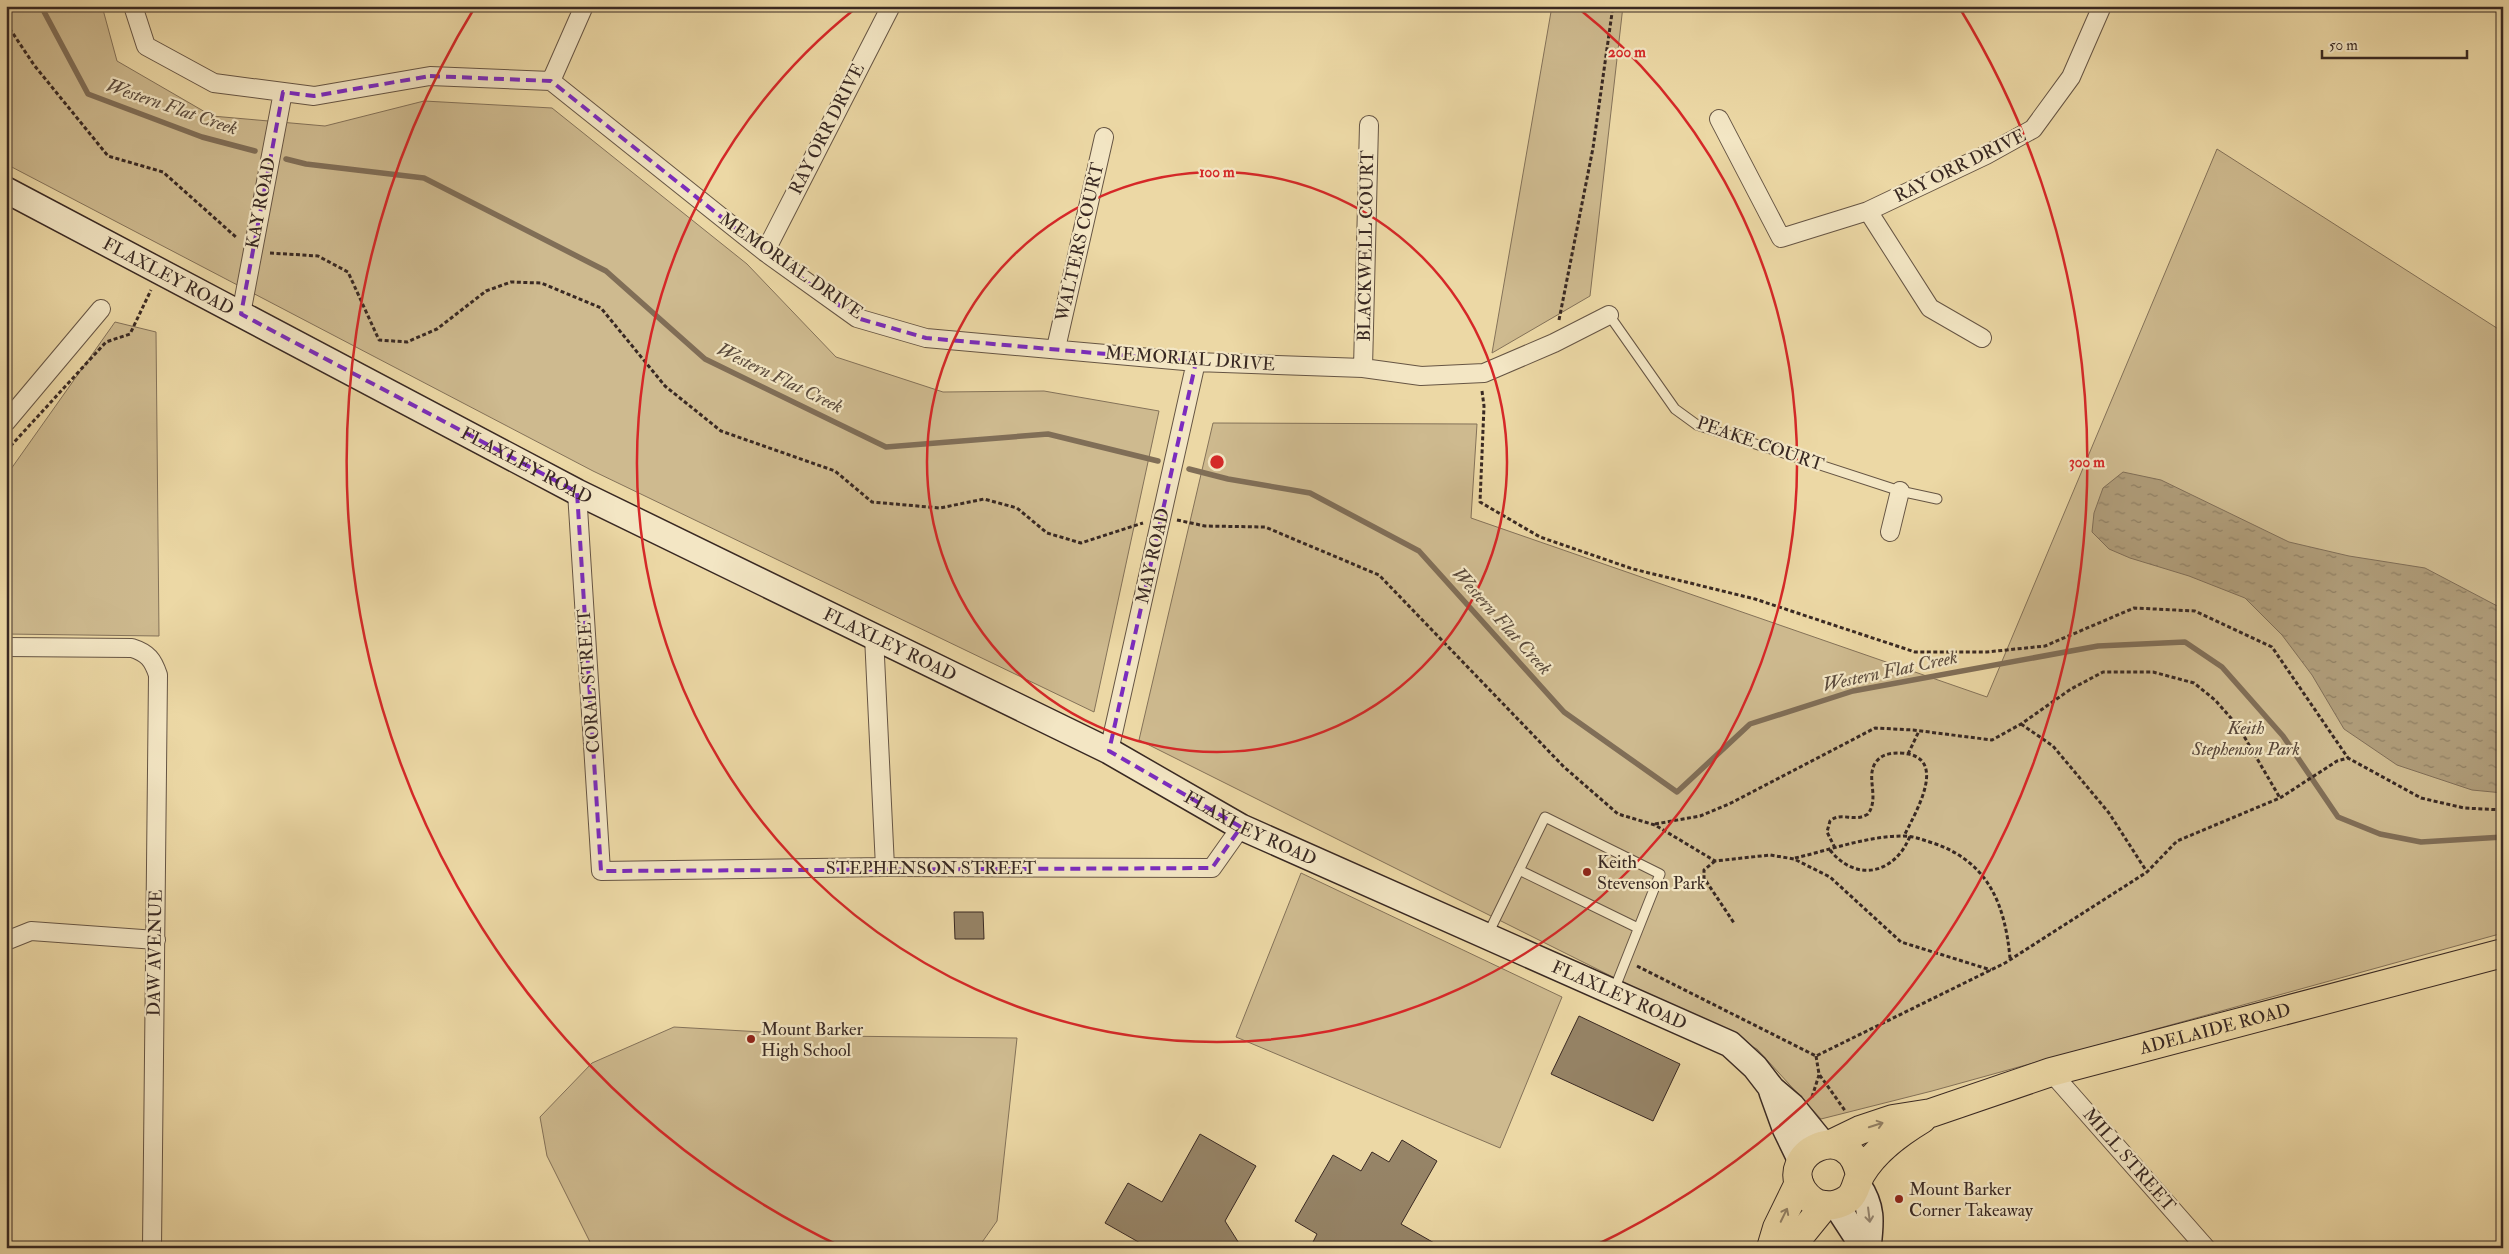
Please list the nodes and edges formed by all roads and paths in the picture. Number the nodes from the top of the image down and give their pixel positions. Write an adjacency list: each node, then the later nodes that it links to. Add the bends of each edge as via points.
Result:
1 (133, 6): 8 (street, via 146,46 214,83)
2 (584, 6): 7 (street)
3 (891, 6): 15 (street, RAY ORR DRIVE)
4 (1613, 6): 21 (path, via 1593,148)
5 (2102, 6): 13 (street, RAY ORR DRIVE, via 2071,77 2033,129)
6 (6, 23): 14 (path, via 34,65 108,156 162,172)
7 (551, 80): 8 (street, via 430,76 314,96); 15 (street, MEMORIAL DRIVE)
8 (283, 92): 14 (street, KAY ROAD)
9 (1719, 119): 13 (street, RAY ORR DRIVE, via 1781,238)
10 (1368, 125): 24 (street, BLACKWELL COURT)
11 (1104, 137): 22 (street, WALTERS COURT)
12 (6, 190): 16 (main road, FLAXLEY ROAD)
13 (1868, 211): 20 (street, via 1930,308)
14 (252, 252): 18 (street, KAY ROAD); 31 (path, via 318,256 348,272 379,340 407,342 437,329 486,291 511,282 541,283 601,308 665,386 721,431 834,471 872,502 940,508 984,498 1017,508 1047,532 1081,543)
15 (765, 252): 22 (street, MEMORIAL DRIVE, via 857,318 926,338)
16 (160, 272): 18 (main road, FLAXLEY ROAD); 27 (path, via 130,334 106,342)
17 (101, 309): 26 (street)
18 (241, 314): 28 (main road, FLAXLEY ROAD)
19 (1609, 315): 21 (street, MEMORIAL DRIVE); 29 (lane, PEAKE COURT, via 1675,409 1698,425)
20 (1982, 338)
21 (1554, 343): 25 (street, MEMORIAL DRIVE)
22 (1056, 348): 23 (street, MEMORIAL DRIVE)
23 (1196, 362): 24 (street, MEMORIAL DRIVE); 31 (street, MAY ROAD)
24 (1363, 368): 25 (street, MEMORIAL DRIVE, via 1421,376)
25 (1478, 373): 39 (path, via 1484,406 1480,502 1540,537 1633,569 1755,599 1915,652 1987,652 2045,646 2134,608 2195,611 2272,647)
26 (6, 422)
27 (6, 451)
28 (577, 492): 33 (main road, FLAXLEY ROAD); 52 (street, CORAL STREET)
29 (1900, 492): 30 (lane, PEAKE COURT); 32 (street)
30 (1937, 499)
31 (1162, 516): 37 (street, MAY ROAD); 42 (path, via 1205,526 1265,528 1379,575 1564,767 1618,814)
32 (1890, 532)
33 (874, 636): 37 (main road, FLAXLEY ROAD); 50 (street)
34 (6, 647): 57 (street, DAW AVENUE, via 132,648 145,652 153,660 158,675)
35 (2021, 724): 36 (path, via 1992,740); 40 (path, via 2070,689 2103,672 2153,672 2170,676 2194,683 2216,700 2238,726); 53 (path, via 2053,746 2109,813)
36 (1919, 730): 38 (path); 42 (path, via 1875,728 1729,804 1700,816)
37 (1109, 751): 43 (main road, FLAXLEY ROAD)
38 (1908, 754): 44 (path, via 1921,761 1928,781); 46 (path, via 1886,754 1876,762 1871,775 1874,801 1872,808 1862,817 1838,816 1830,821 1827,832)
39 (2348, 758): 40 (path, via 2337,760); 41 (path, via 2421,798 2464,808)
40 (2280, 798): 53 (path, via 2177,841)
41 (2503, 810)
42 (1655, 824): 49 (path)
43 (1241, 827): 50 (street, STEPHENSON STREET, via 1212,868); 56 (main road, FLAXLEY ROAD)
44 (1904, 836): 45 (path); 46 (path)
45 (1910, 836): 47 (path, via 1899,857 1870,871 1848,866); 60 (path, via 1946,848 1987,880 2002,912)
46 (1835, 848): 47 (path)
47 (1830, 850): 48 (path)
48 (1794, 859): 49 (path, via 1770,855); 62 (path, via 1830,877 1901,942)
49 (1714, 861): 54 (path, via 1704,870 1704,878)
50 (885, 867): 52 (street, STEPHENSON STREET)
51 (1519, 870): 55 (lane); 55 (lane, via 1545,818 1554,822 1660,874); 56 (lane)
52 (601, 871)
53 (2147, 872): 60 (path)
54 (1734, 922)
55 (1638, 928): 61 (lane)
56 (1487, 936): 63 (main road, FLAXLEY ROAD)
57 (156, 940): 58 (street, via 31,931); 73 (street, DAW AVENUE)
58 (6, 941)
59 (2503, 953): 65 (main road, ADELAIDE ROAD)
60 (2010, 958): 62 (path)
61 (1626, 960): 63 (lane); 64 (path)
62 (1991, 970): 64 (path)
63 (1613, 992): 66 (main road, FLAXLEY ROAD, via 1730,1044 1755,1066)
64 (1816, 1056): 68 (path, via 1819,1074)
65 (2051, 1072): 67 (main road, ADELAIDE ROAD); 78 (street, MILL STREET)
66 (1772, 1090): 69 (main road, FLAXLEY ROAD, via 1792,1106); 70 (main road, FLAXLEY ROAD)
67 (1931, 1113): 68 (main road, ADELAIDE ROAD, one-way to 67, via 1893,1119); 71 (main road, ADELAIDE ROAD, via 1898,1133 1880,1150)
68 (1860, 1130): 69 (main road, ADELAIDE ROAD)
69 (1827, 1144): 70 (main road, via 1813,1148); 71 (main road, via 1842,1147 1852,1155 1858,1165)
70 (1800, 1172): 72 (main road, via 1808,1198); 74 (main road, one-way to 70)
71 (1859, 1180): 72 (main road, via 1850,1198); 77 (main road, one-way to 77, via 1871,1218)
72 (1830, 1205): 75 (main road); 76 (main road)
73 (152, 1248)
74 (1771, 1248)
75 (1790, 1248)
76 (1864, 1248)
77 (1868, 1248)
78 (2206, 1248)

